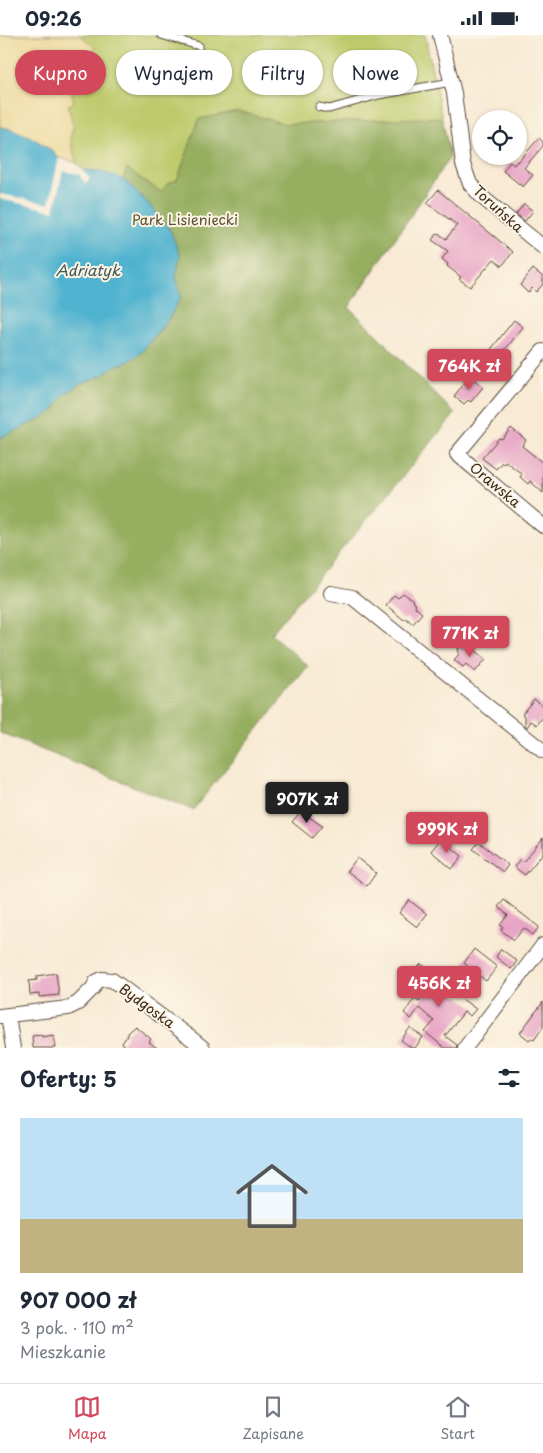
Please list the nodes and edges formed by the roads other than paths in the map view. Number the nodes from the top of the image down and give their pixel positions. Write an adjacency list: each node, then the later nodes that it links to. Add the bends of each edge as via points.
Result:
1 (161, 35): 3 (lane)
2 (440, 35): 4 (street, Toruńska)
3 (199, 46)
4 (451, 82): 5 (lane); 8 (street, Toruńska, via 463,164 470,184)
5 (417, 88)
6 (379, 95): 7 (lane, via 329,109)
7 (319, 107)
8 (543, 247)
9 (543, 351): 10 (street, Orawska, via 457,454)
10 (543, 526)
11 (331, 593): 12 (street, via 352,597)
12 (543, 751)
13 (543, 945): 17 (street)
14 (4, 1015): 15 (street, Bydgoska); 16 (street, Bydgoska, via 68,1008 78,1003 102,979 112,980)
15 (12, 1048)
16 (202, 1048)
17 (465, 1048)

